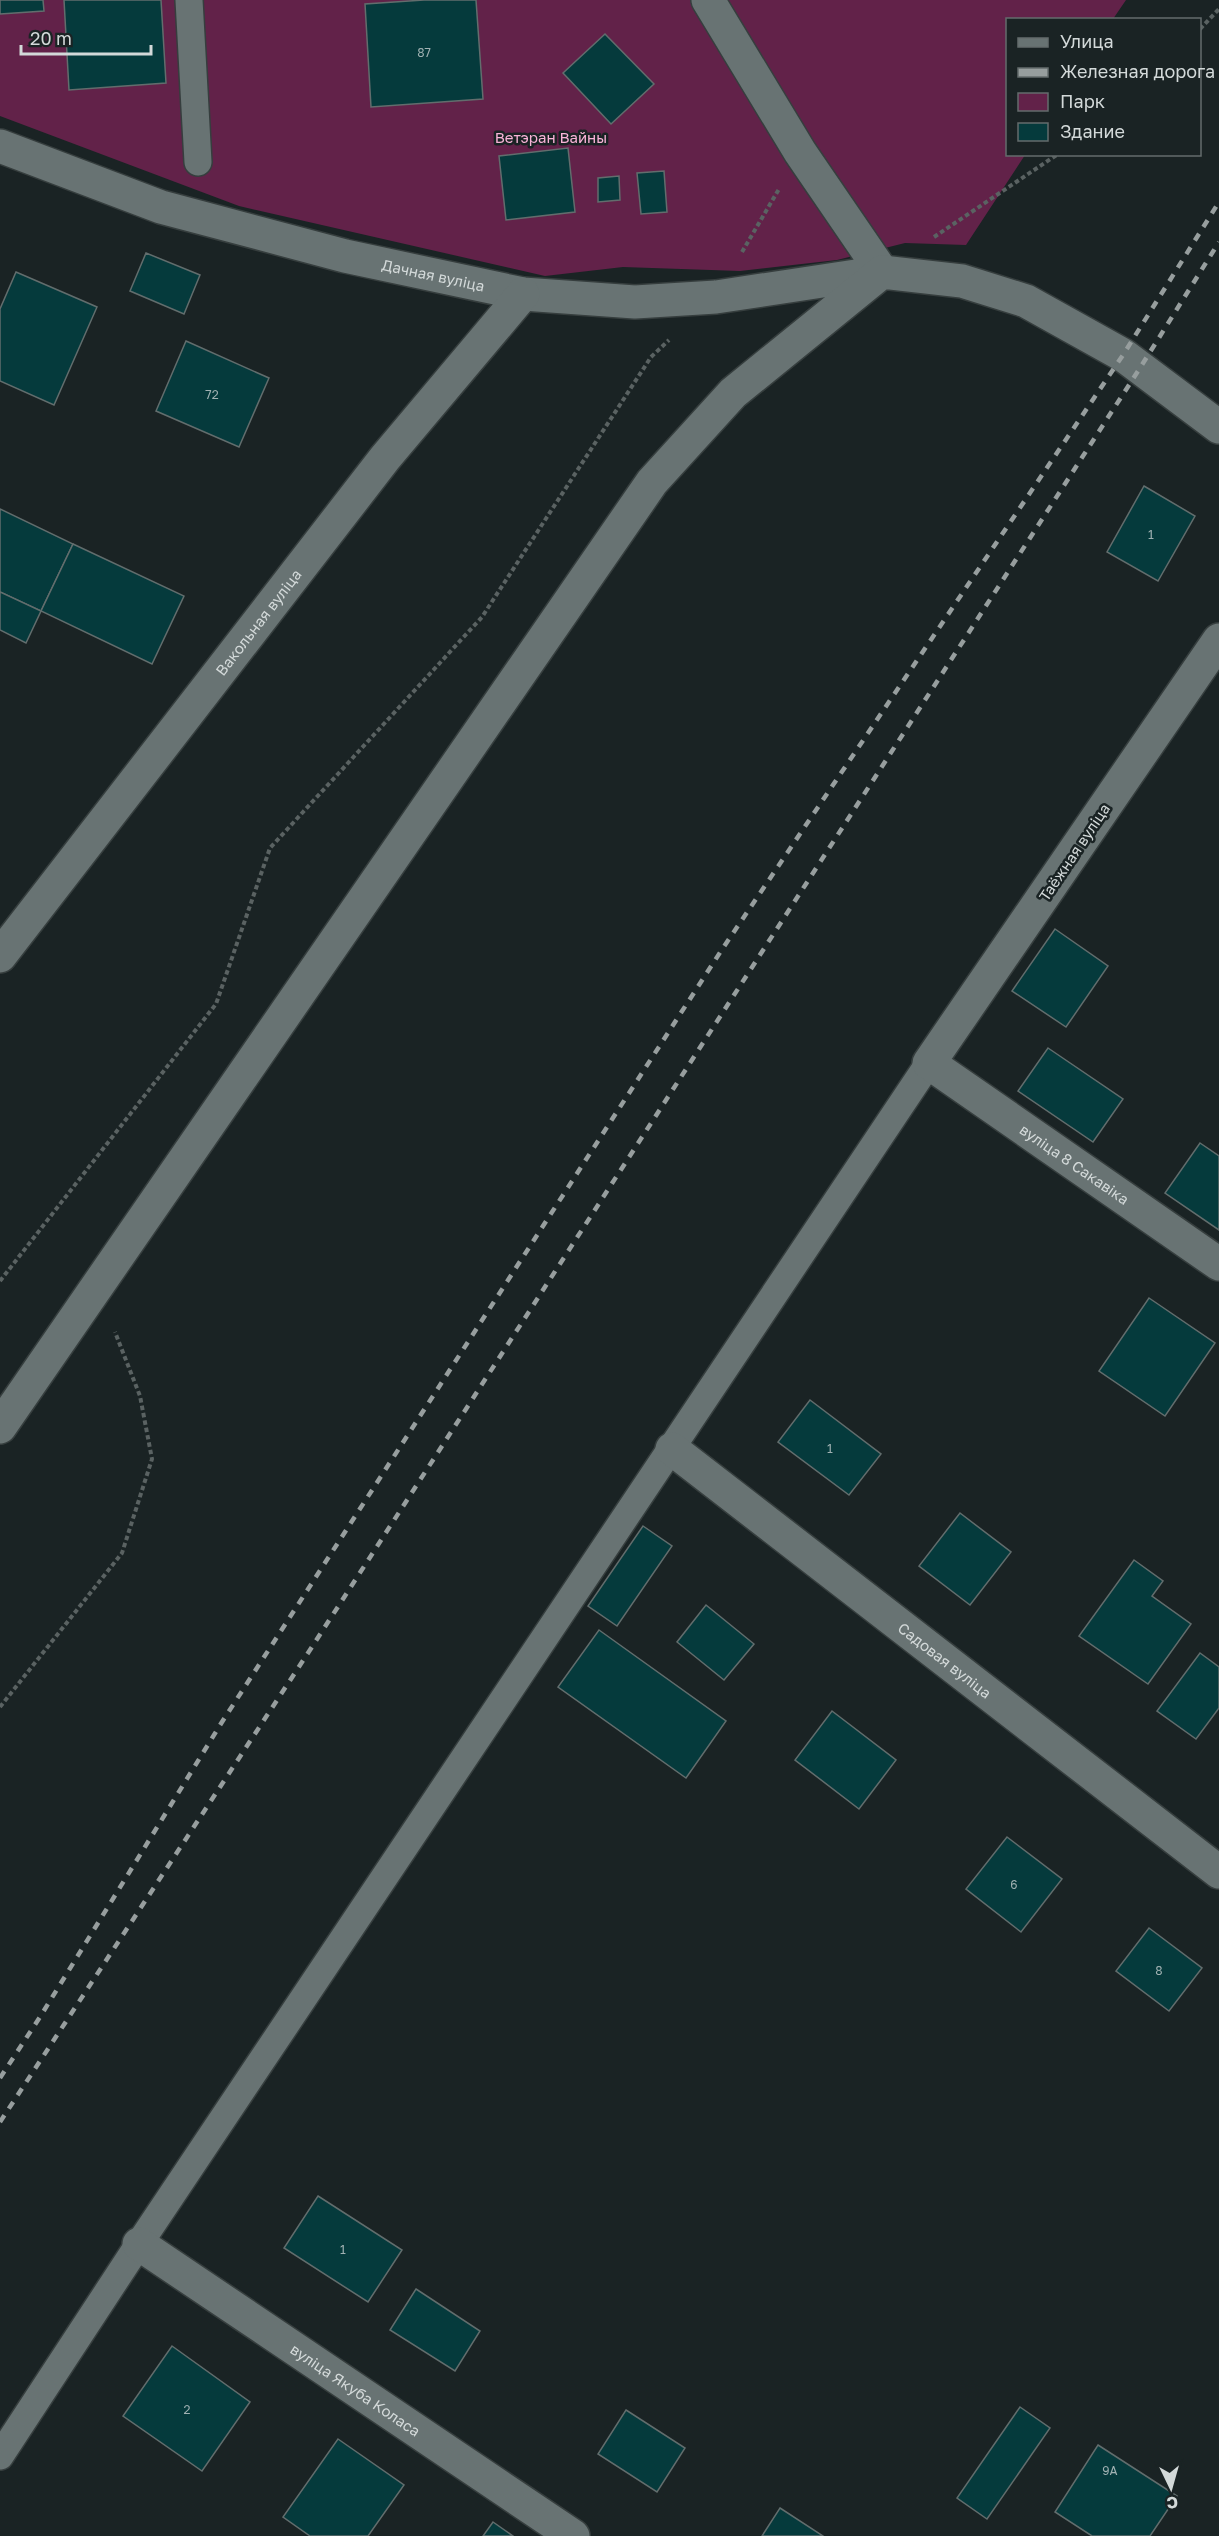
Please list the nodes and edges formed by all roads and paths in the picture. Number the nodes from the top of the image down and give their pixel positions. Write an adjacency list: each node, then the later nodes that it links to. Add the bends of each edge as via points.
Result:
1 (189, 0): 8 (lane)
2 (708, 0): 6 (street)
3 (1219, 9): 4 (path)
4 (1201, 28)
5 (0, 146): 10 (street, Дачная вуліца, via 161,207 345,256)
6 (800, 152): 9 (street); 11 (path)
7 (1055, 156): 9 (path)
8 (198, 162)
9 (882, 272): 11 (street, Дачная вуліца); 12 (street, Дачная вуліца, via 962,281 1026,301 1123,355); 18 (street, via 734,393 652,482)
10 (523, 294): 11 (street, Дачная вуліца, via 635,302); 14 (street, Вакольная вуліца, via 385,458)
11 (716, 297): 17 (path, via 651,357 482,617 270,848 216,1004)
12 (1219, 427)
13 (1219, 640): 15 (street, Таёжная вуліца)
14 (0, 956)
15 (929, 1063): 16 (street, вуліца 8 Сакавіка); 20 (lane)
16 (1219, 1264)
17 (0, 1281)
18 (97, 1286): 19 (street); 21 (path, via 140,1396 152,1459 122,1553)
19 (0, 1427)
20 (672, 1449): 22 (street, Садовая вуліца); 23 (lane)
21 (0, 1707)
22 (1219, 1872)
23 (139, 2244): 24 (lane); 25 (street, вуліца Якуба Коласа)
24 (0, 2456)
25 (573, 2536)

